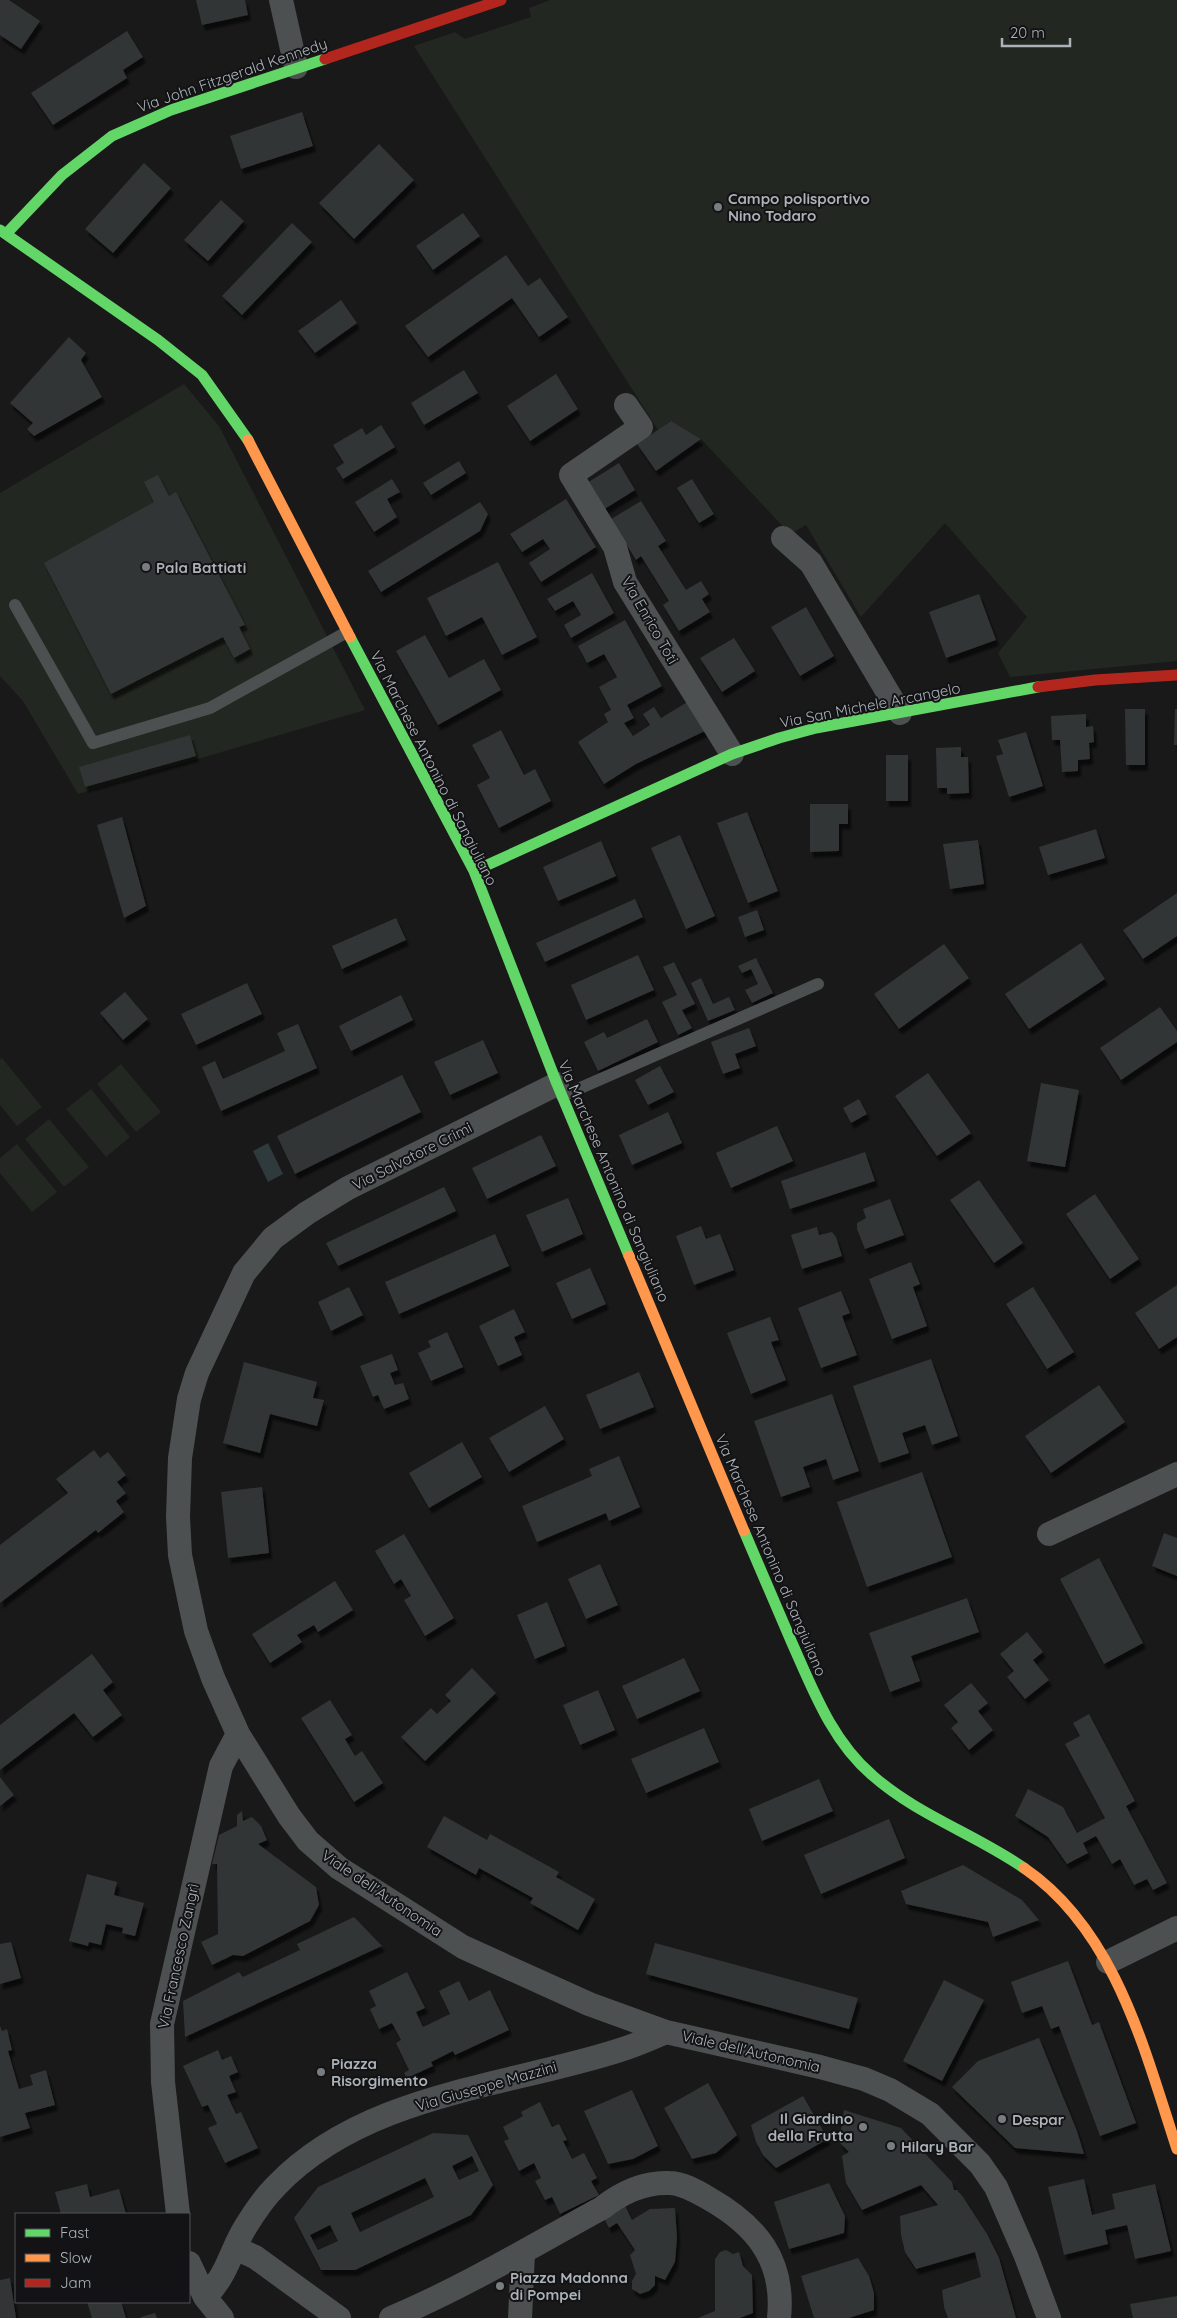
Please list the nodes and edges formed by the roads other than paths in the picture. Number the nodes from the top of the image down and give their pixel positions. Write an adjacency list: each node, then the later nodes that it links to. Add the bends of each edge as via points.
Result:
1 (281, 0): 3 (street)
2 (490, 2): 3 (main road, Via John Fitzgerald Kennedy)
3 (296, 67): 4 (main road, Via John Fitzgerald Kennedy, via 171,110 112,136 62,175)
4 (3, 232): 8 (main road, Via Marchese Antonino di Sangiuliano, via 158,340 202,375 248,438)
5 (626, 405): 11 (street, Via Enrico Toti, via 641,427 571,475 614,548 625,582)
6 (783, 538): 10 (street, via 811,563)
7 (15, 605): 8 (lane, via 93,743 210,708)
8 (346, 632): 12 (main road, Via Marchese Antonino di Sangiuliano)
9 (1177, 675): 10 (main road, Via San Michele Arcangelo, via 1033,688)
10 (900, 712): 11 (main road, Via San Michele Arcangelo, via 779,738)
11 (732, 754): 12 (main road, Via San Michele Arcangelo)
12 (474, 871): 14 (main road, Via Marchese Antonino di Sangiuliano)
13 (818, 984): 14 (lane)
14 (560, 1090): 15 (street, Via Salvatore Crimi, via 348,1188 307,1212); 20 (main road, Via Marchese Antonino di Sangiuliano, via 739,1520 820,1706 846,1748 871,1775 901,1798 1004,1854 1036,1876 1073,1912)
15 (273, 1238): 18 (street, Viale dell'Autonomia, via 244,1273 203,1358 189,1399 180,1458 180,1546 188,1595 196,1631)
16 (1177, 1474): 17 (street)
17 (1049, 1534)
18 (238, 1734): 21 (street, Viale dell'Autonomia, via 289,1816 308,1841 339,1868 463,1947 589,2004); 23 (street, Via Francesco Zangrì, via 222,1766 162,2024 163,2082)
19 (1177, 1928): 20 (street)
20 (1108, 1962): 22 (main road, Via Marchese Antonino di Sangiuliano, via 1145,2053)
21 (666, 2032): 24 (street, Via Giuseppe Mazzini, via 617,2051 436,2097 363,2125 322,2149 276,2186 246,2226); 33 (street, Viale dell'Autonomia, via 864,2079 930,2114 956,2138 996,2187)
22 (1177, 2149)
23 (178, 2213)
24 (236, 2248): 27 (street, Via Giuseppe Mazzini, via 218,2284); 28 (street, via 255,2257)
25 (523, 2253): 30 (street, via 437,2299); 31 (street); 32 (street, via 627,2191 653,2184 679,2184 721,2205 740,2219 767,2248 778,2284)
26 (190, 2265): 27 (street)
27 (205, 2297): 29 (street)
28 (332, 2317)
29 (222, 2318)
30 (391, 2318)
31 (520, 2318)
32 (779, 2318)
33 (1049, 2318)

